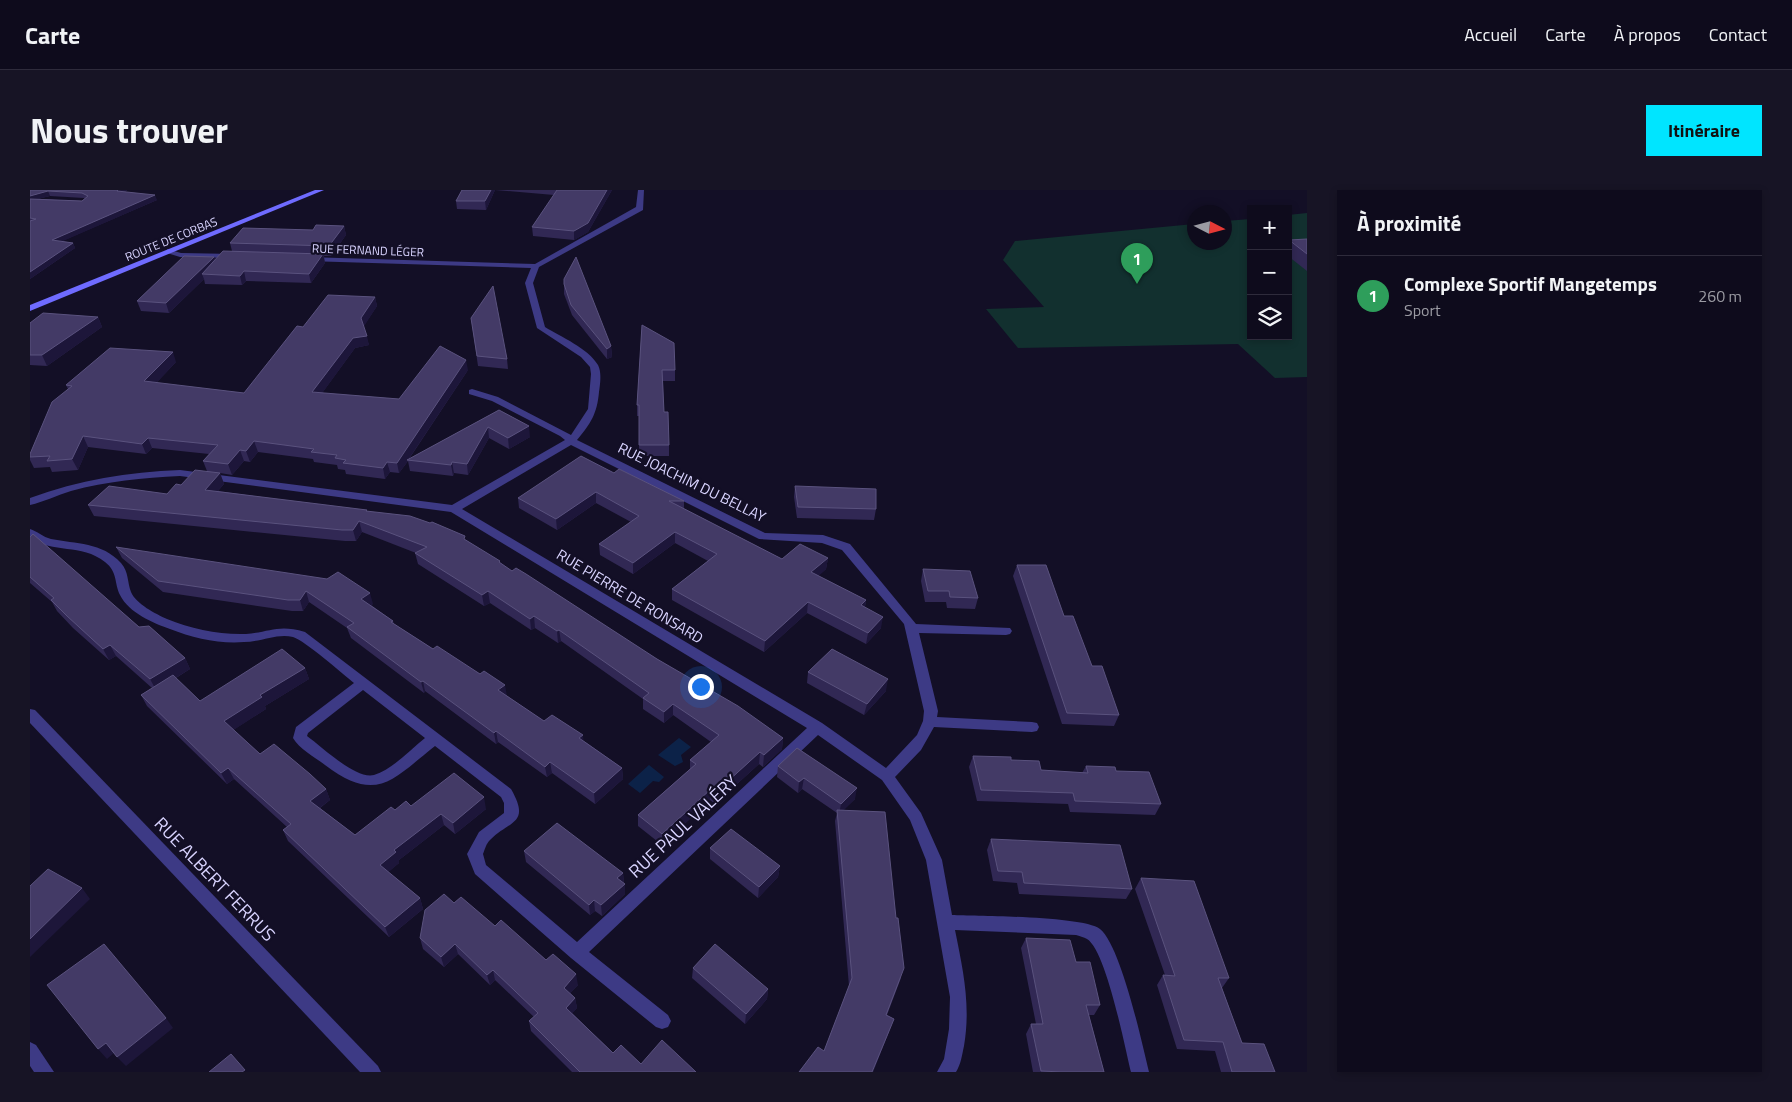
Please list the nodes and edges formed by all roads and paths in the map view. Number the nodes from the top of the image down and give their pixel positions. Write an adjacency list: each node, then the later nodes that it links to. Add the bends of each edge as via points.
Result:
1 (321, 190): 3 (street, ROUTE DE CORBAS)
2 (641, 190): 6 (street, via 640,208)
3 (170, 251): 4 (street, via 180,255); 7 (street, ROUTE DE CORBAS)
4 (240, 256)
5 (299, 258): 6 (street, RUE FERNAND LÉGER)
6 (536, 266): 9 (street, via 529,283 541,328 584,355 594,366 593,409)
7 (30, 308)
8 (472, 392): 9 (street, RUE JOACHIM DU BELLAY, via 495,399)
9 (572, 441): 11 (street); 13 (street, RUE JOACHIM DU BELLAY, via 762,536 823,539 841,544 905,615)
10 (30, 502): 11 (street, RUE PIERRE DE RONSARD, via 91,482 180,473)
11 (454, 509): 19 (street, RUE PIERRE DE RONSARD)
12 (30, 533): 15 (street, via 48,543 92,550 112,561 121,570 127,597 152,617 181,628 228,638 248,638 288,630 301,635)
13 (911, 628): 14 (street); 17 (street, RUE JOACHIM DU BELLAY)
14 (1006, 631)
15 (364, 683): 20 (street); 20 (street, via 301,730 300,738 358,780 372,781 384,777)
16 (30, 714): 27 (street, RUE ALBERT FERRUS)
17 (931, 722): 18 (street); 21 (street, via 926,734)
18 (1032, 727)
19 (817, 728): 21 (street, RUE PIERRE DE RONSARD); 23 (street, RUE PAUL VALÉRY)
20 (435, 738): 23 (street, via 506,793 513,802 512,814 502,826 484,837 476,854 480,869)
21 (887, 776): 22 (street, RUE PIERRE DE RONSARD, via 916,817 934,860)
22 (945, 922): 28 (street, RUE PIERRE DE RONSARD, via 959,998 958,1029 952,1062); 29 (street, via 1076,928 1093,933 1109,960)
23 (577, 953): 24 (street)
24 (662, 1021)
25 (30, 1051): 26 (street)
26 (45, 1072)
27 (372, 1072)
28 (946, 1072)
29 (1140, 1072)

